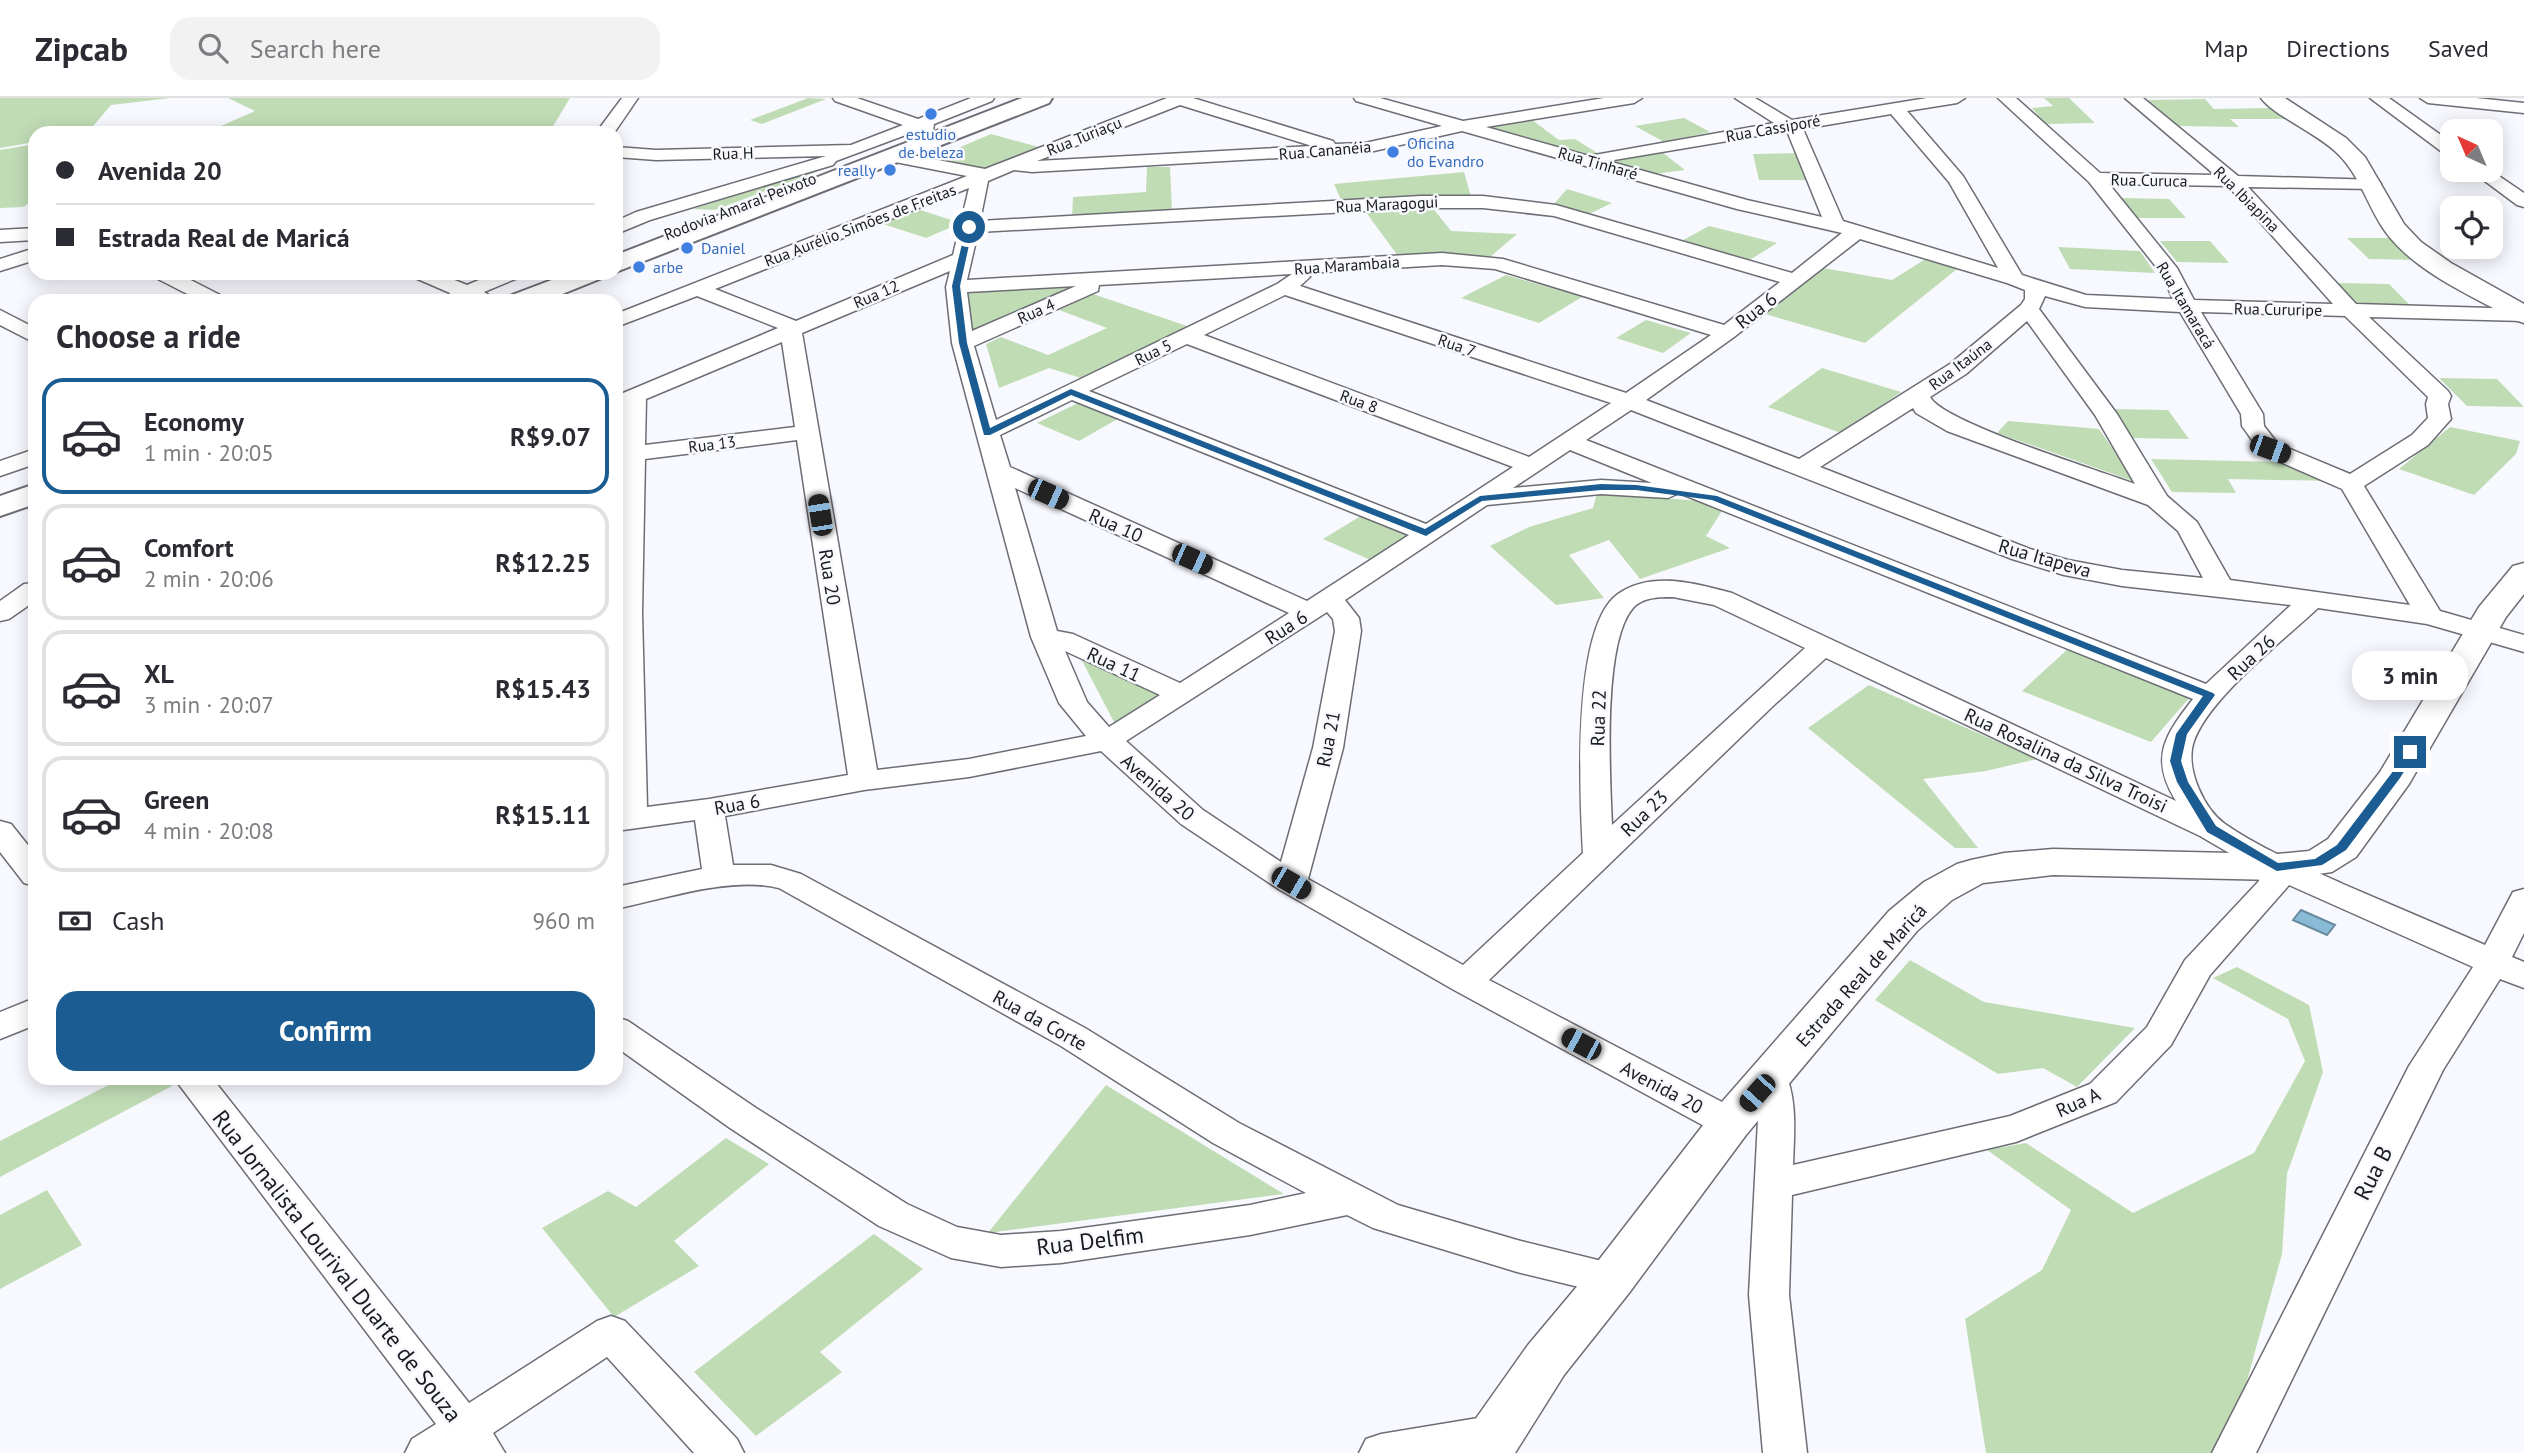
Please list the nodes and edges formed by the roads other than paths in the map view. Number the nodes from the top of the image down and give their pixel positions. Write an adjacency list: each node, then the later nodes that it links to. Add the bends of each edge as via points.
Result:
1 (630, 98): 18 (street)
2 (841, 98): 20 (street)
3 (986, 98): 20 (street)
4 (1362, 98): 19 (street, Rua Tinharé)
5 (1634, 98): 19 (street, Rua Cananéia)
6 (1742, 98): 17 (street)
7 (1957, 98): 15 (street, Rua Cassiporé)
8 (2006, 98): 28 (street, Rua Itamaracá)
9 (2133, 98): 29 (street, Rua Ibiapina)
10 (2271, 98): 30 (main road, via 2333,138)
11 (2378, 98): 21 (street)
12 (2428, 98): 16 (street)
13 (1036, 99): 20 (highway, Rodovia Amaral Peixoto); 24 (highway, Rodovia Amaral Peixoto)
14 (1180, 99): 22 (street); 26 (street, Rua Turiaçu)
15 (1896, 105): 17 (street, Rua Cassiporé); 47 (street, via 1957,180)
16 (2520, 110)
17 (1790, 125): 25 (street, Rua Cassiporé); 37 (street)
18 (610, 126)
19 (1464, 126): 22 (street, Rua Cananéia); 25 (street, Rua Tinharé)
20 (929, 127): 24 (highway, Rodovia Amaral Peixoto)
21 (2440, 143)
22 (1344, 150): 26 (street, Rua Cananéia)
23 (623, 153): 24 (street, Rua H)
24 (848, 159): 27 (street, Rua H); 33 (street); 40 (highway, Rodovia Amaral Peixoto); 42 (highway, Rodovia Amaral Peixoto)
25 (1589, 160): 37 (street, Rua Tinharé, via 1744,205)
26 (1012, 165): 27 (street, Rua Turiaçu)
27 (983, 176): 36 (street, Avenida 20); 55 (street, Rua Aurélio Simões de Freitas)
28 (2095, 178): 29 (street, Rua Curuca); 63 (street, Rua Itamaracá, via 2170,272)
29 (2233, 181): 30 (street, Rua Curuca); 64 (street, Rua Ibiapina)
30 (2372, 184): 65 (main road, via 2408,243)
31 (2516, 188): 32 (street)
32 (2524, 201)
33 (643, 216): 34 (street); 35 (street)
34 (623, 217)
35 (623, 225)
36 (969, 227): 45 (street, Avenida 20); 53 (street, Rua Maragogui, via 1421,201 1483,202 1556,211)
37 (1845, 228): 47 (street, Rua Tinharé); 53 (street, Rua 6)
38 (28, 234): 39 (street)
39 (0, 236)
40 (623, 252)
41 (28, 256): 43 (street)
42 (623, 261)
43 (0, 265)
44 (1317, 266): 46 (street, Rua Marambaia); 54 (street, Rua 5); 70 (street, Rua Marambaia, via 1442,259 1496,263)
45 (958, 273): 46 (street, Rua Marambaia); 68 (street, Rua 12); 72 (street, Avenida 20)
46 (1109, 279): 72 (street, Rua 4)
47 (2014, 279): 62 (street)
48 (175, 280): 57 (street)
49 (438, 280): 56 (street)
50 (497, 280): 56 (street)
51 (551, 280): 60 (highway)
52 (575, 280): 61 (highway)
53 (1796, 280): 70 (street, Rua 6)
54 (1284, 288): 71 (street, Rua 5); 76 (street, Rua 7)
55 (697, 289): 67 (street, Rua Aurélio Simões de Freitas); 68 (street)
56 (469, 292): 58 (street); 59 (street)
57 (203, 294)
58 (464, 294)
59 (473, 294)
60 (516, 294)
61 (539, 294)
62 (2032, 300): 63 (street, Rua Cururipe); 74 (street, Rua Itaúna, via 1958,369); 92 (street)
63 (2187, 306): 64 (street, Rua Cururipe); 87 (street, Rua Itamaracá, via 2270,449 2314,466)
64 (2351, 311): 65 (street, Rua Cururipe); 87 (street, Rua Ibiapina, via 2441,396 2437,404 2440,419)
65 (2524, 315)
66 (0, 316): 69 (street)
67 (623, 318)
68 (793, 329): 75 (street); 77 (street, Rua 20)
69 (28, 333)
70 (1727, 333): 76 (street, Rua 6)
71 (1186, 337): 73 (street, Rua 5); 82 (street, Rua 8)
72 (963, 343): 78 (street, Avenida 20)
73 (1071, 392): 78 (street, Rua 5); 94 (street)
74 (1918, 395): 83 (street); 92 (street, Rua Itaúna, via 1924,408 1955,426)
75 (626, 400): 80 (street)
76 (1629, 401): 79 (street, Rua 6); 83 (street, Rua Itapeva)
77 (807, 432): 80 (street, Rua 13); 110 (street, Rua 20)
78 (987, 433): 85 (street, Avenida 20)
79 (1568, 441): 82 (street, Rua 6); 90 (street)
80 (625, 455): 112 (street, via 629,613)
81 (28, 459): 84 (street)
82 (1532, 466): 91 (street, Rua 6)
83 (1802, 468): 96 (street, Rua Itapeva, via 2064,568)
84 (0, 469)
85 (1000, 472): 100 (street, Rua 10); 104 (street, Avenida 20)
86 (28, 484): 88 (highway)
87 (2356, 492): 102 (street)
88 (0, 495)
89 (28, 496): 93 (highway)
90 (1714, 498): 91 (street, via 1601,487); 108 (street)
91 (1480, 499): 94 (street, Rua 6)
92 (2157, 500): 96 (street, Rua Itaúna, via 2188,527)
93 (0, 507)
94 (1426, 533): 100 (street, Rua 6)
95 (2524, 573): 103 (main road, Estrada Real de Maricá)
96 (2221, 587): 99 (street, Rua Itapeva)
97 (1640, 592): 106 (street, Rua Rosalina da Silva Troisi, via 1692,590 1723,599); 115 (street, Rua 22, via 1622,603 1604,648 1596,700)
98 (28, 593): 101 (street)
99 (2312, 600): 102 (street, Rua Itapeva); 108 (street, Rua 26)
100 (1319, 605): 107 (street, Rua 6); 119 (street, Rua 21, via 1346,618 1348,631 1328,748)
101 (0, 613)
102 (2430, 616): 103 (street, Rua Itapeva)
103 (2499, 626): 105 (street, Rua Itapeva); 117 (main road, Estrada Real de Maricá, via 2342,848 2318,863)
104 (1045, 637): 107 (street, Rua 11, via 1063,640); 109 (street, Avenida 20, via 1073,703)
105 (2524, 644)
106 (1824, 646): 113 (street, Rua Rosalina da Silva Troisi); 115 (street, Rua 23)
107 (1181, 694): 109 (street, Rua 6)
108 (2209, 695): 113 (street, Rua 26, via 2182,734 2175,761 2191,801)
109 (1106, 741): 110 (street, Rua 6, via 969,768); 119 (street, Avenida 20, via 1192,817)
110 (864, 781): 111 (street, Rua 6)
111 (709, 809): 112 (street, Rua 6); 118 (street)
112 (624, 820)
113 (2211, 829): 117 (street, Rua Rosalina da Silva Troisi)
114 (0, 831): 116 (street)
115 (1599, 857): 123 (street, Rua 23)
116 (28, 867)
117 (2277, 867): 122 (street, Rua Rosalina da Silva Troisi); 127 (main road, Estrada Real de Maricá, via 2053,862 1971,873 1938,891 1903,921); 130 (street, Rua A, via 2274,884 2197,968 2159,1036 2103,1093 2016,1128)
118 (719, 878): 120 (street, Rua da Corte); 131 (street, Rua da Corte, via 778,876 804,888 1073,1037 1226,1133)
119 (1291, 883): 123 (street, Avenida 20)
120 (623, 897)
121 (2524, 900): 122 (street, Rua B)
122 (2508, 969): 139 (street, Rua B, via 2427,1066)
123 (1466, 982): 129 (street, Avenida 20)
124 (28, 1013): 125 (street)
125 (0, 1027)
126 (623, 1035): 131 (street, Rua Delfim, via 893,1215 951,1242 1001,1251 1061,1247 1250,1220)
127 (1770, 1078): 129 (main road, Estrada Real de Maricá); 130 (street, via 1776,1120)
128 (197, 1085): 133 (street, Rua Jornalista Lourival Duarte de Souza)
129 (1730, 1123): 132 (main road, Estrada Real de Maricá)
130 (1775, 1184): 138 (street, via 1769,1295)
131 (1350, 1199): 132 (street, via 1387,1217)
132 (1612, 1279): 134 (main road, Estrada Real de Maricá, via 1546,1360)
133 (473, 1441): 135 (street); 136 (street, via 611,1333)
134 (1492, 1443): 137 (street)
135 (427, 1453)
136 (722, 1453)
137 (1381, 1453)
138 (1785, 1453)
139 (2234, 1453)

